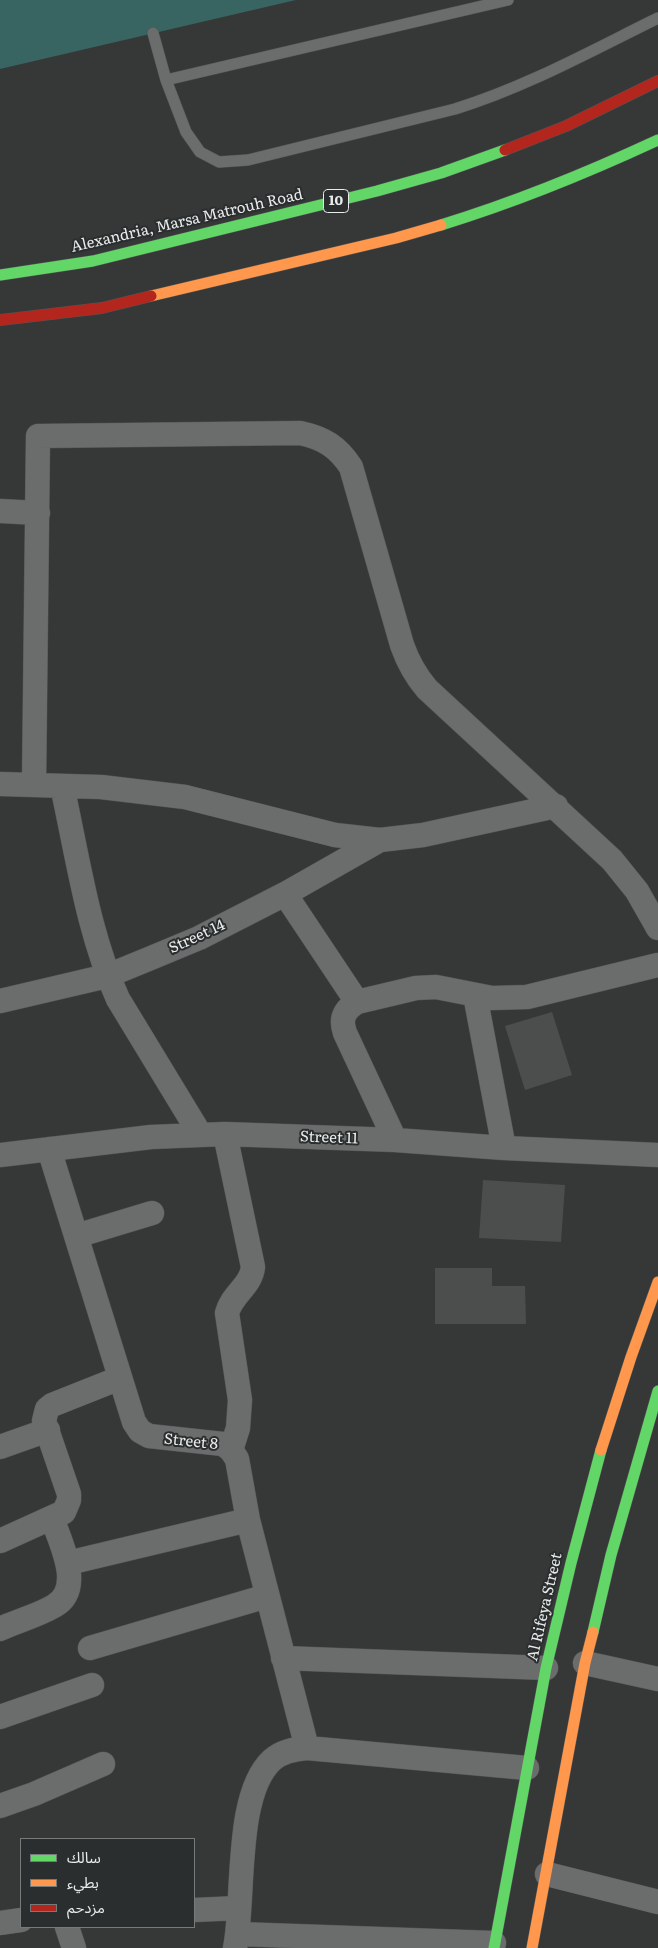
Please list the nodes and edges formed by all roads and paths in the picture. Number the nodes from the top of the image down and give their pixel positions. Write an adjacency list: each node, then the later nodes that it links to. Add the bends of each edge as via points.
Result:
1 (508, 0): 4 (lane)
2 (658, 18): 4 (lane, via 522,86 489,99 248,160 219,162 200,152 186,132)
3 (153, 33): 4 (lane)
4 (166, 80)
5 (658, 81): 7 (main road, Alexandria, Marsa Matrouh Road / 10, via 557,129 414,181 93,261)
6 (658, 140): 8 (main road, via 528,196 396,238 102,308)
7 (0, 275)
8 (0, 320)
9 (0, 511): 10 (street)
10 (38, 513): 12 (street); 14 (street, via 38,436 300,433 330,443 351,467 402,645 416,676)
11 (0, 784): 12 (street)
12 (34, 785): 13 (street)
13 (62, 786): 15 (street, via 185,797 335,835); 19 (street, via 97,948)
14 (556, 806): 15 (street, via 424,835); 17 (street, via 612,860 637,891)
15 (380, 840): 16 (street, Street 14)
16 (285, 894): 19 (street, Street 14, via 198,938); 22 (street)
17 (658, 928)
18 (658, 965): 20 (street, via 527,996 492,998)
19 (107, 976): 21 (street, Street 14); 23 (street, via 118,1000)
20 (475, 995): 22 (street, via 436,987 416,988); 26 (street)
21 (0, 1001)
22 (357, 1002): 25 (street, via 343,1015 342,1024)
23 (200, 1134): 24 (street, Street 11); 27 (street, Street 11)
24 (225, 1134): 25 (street, Street 11); 37 (street, via 253,1267 250,1279 232,1300 227,1312 240,1400 238,1428)
25 (395, 1140): 26 (street, Street 11)
26 (504, 1148): 29 (street, Street 11)
27 (49, 1150): 28 (street, Street 11); 31 (street, Street 8)
28 (0, 1155)
29 (658, 1155)
30 (152, 1213): 31 (street)
31 (76, 1236): 33 (street, Street 8)
32 (658, 1282): 48 (main road, Al Rifeya Street, via 598,1460)
33 (120, 1378): 35 (street, via 52,1405 45,1414); 37 (street, Street 8, via 140,1431 159,1438 213,1441)
34 (658, 1391): 38 (main road)
35 (48, 1430): 36 (street); 39 (street, via 69,1494 64,1512)
36 (0, 1447)
37 (231, 1450): 40 (street, Street 8, via 237,1459)
38 (649, 1452): 47 (main road, via 611,1555)
39 (52, 1518): 41 (street); 42 (street)
40 (248, 1520): 42 (street); 43 (street, Street 8)
41 (0, 1541)
42 (68, 1563): 44 (street, via 68,1586 55,1606)
43 (267, 1596): 45 (street); 46 (street, Street 8)
44 (0, 1629)
45 (90, 1648)
46 (283, 1658): 48 (street); 52 (street, Street 8)
47 (585, 1663): 49 (street); 56 (main road)
48 (546, 1668): 54 (main road, Al Rifeya Street)
49 (658, 1680)
50 (92, 1685): 51 (street)
51 (0, 1717)
52 (307, 1748): 54 (street); 58 (street, via 289,1750 273,1759 261,1772 247,1823)
53 (103, 1764): 55 (street)
54 (527, 1768): 64 (main road, Al Rifeya Street)
55 (0, 1805)
56 (546, 1874): 57 (street); 66 (main road)
57 (658, 1902)
58 (239, 1908): 59 (street); 63 (street)
59 (195, 1910)
60 (20, 1920): 61 (street)
61 (0, 1922)
62 (67, 1928): 65 (street)
63 (237, 1941): 64 (street)
64 (494, 1946)
65 (74, 1948)
66 (532, 1948)

